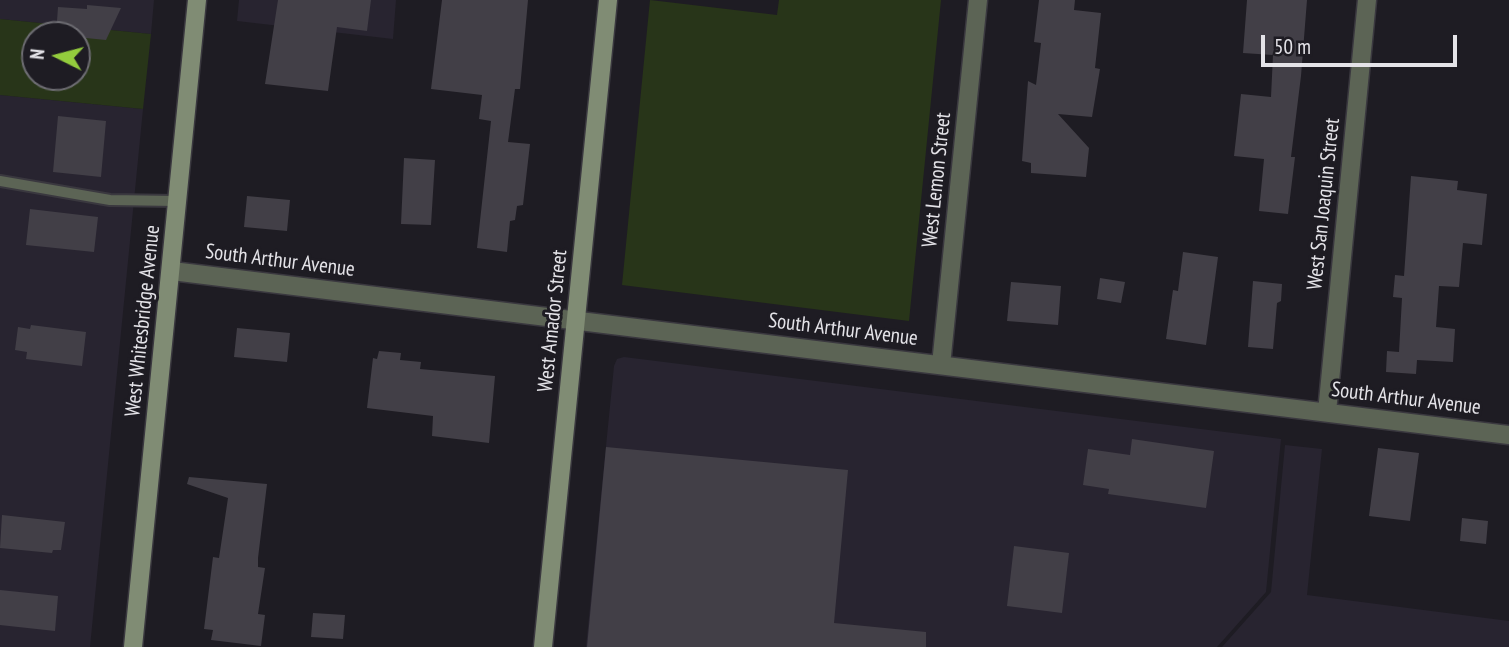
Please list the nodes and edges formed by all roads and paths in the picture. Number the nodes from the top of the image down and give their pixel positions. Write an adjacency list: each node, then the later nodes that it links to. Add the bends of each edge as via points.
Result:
1 (197, 0): 6 (main road, West Whitesbridge Avenue)
2 (608, 0): 8 (main road, West Amador Street)
3 (978, 0): 9 (street, West Lemon Street)
4 (1367, 0): 10 (street, West San Joaquin Street)
5 (0, 181): 6 (lane, via 110,200)
6 (177, 201): 7 (main road, West Whitesbridge Avenue)
7 (172, 271): 8 (street, South Arthur Avenue); 12 (main road, West Whitesbridge Avenue)
8 (576, 320): 9 (street, South Arthur Avenue); 13 (main road, West Amador Street)
9 (941, 365): 10 (street, South Arthur Avenue)
10 (1327, 412): 11 (street, South Arthur Avenue)
11 (1509, 435)
12 (133, 647)
13 (543, 647)

